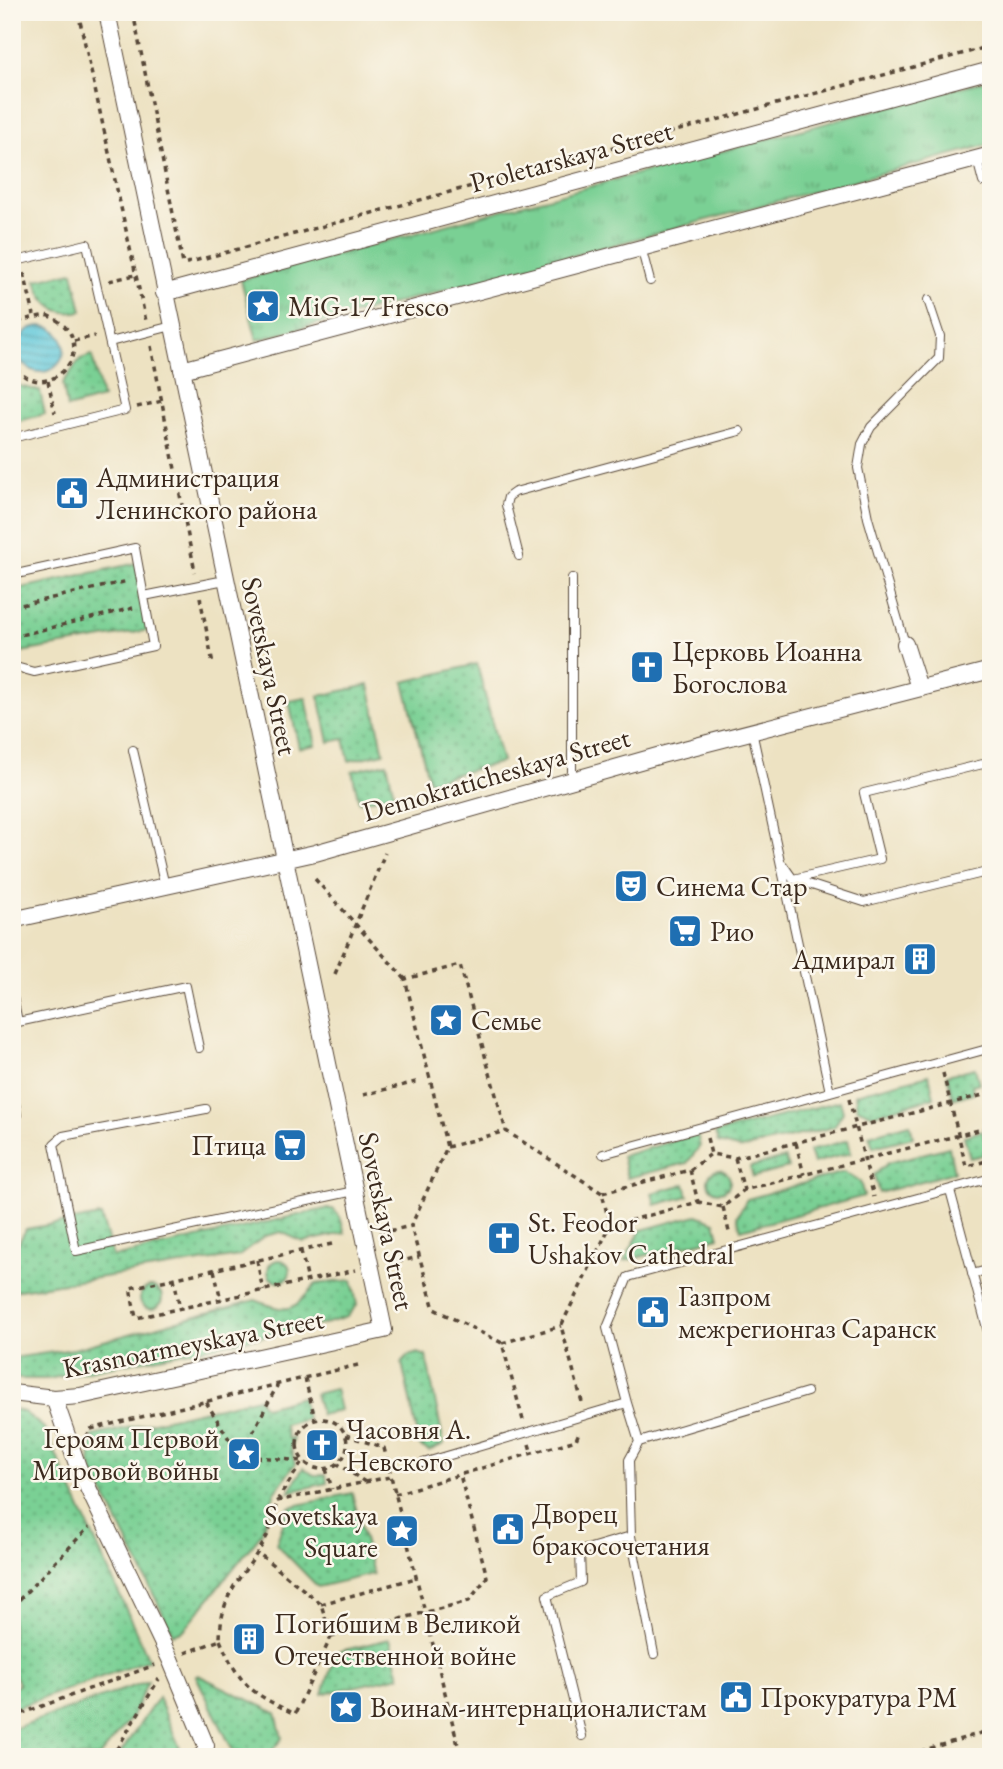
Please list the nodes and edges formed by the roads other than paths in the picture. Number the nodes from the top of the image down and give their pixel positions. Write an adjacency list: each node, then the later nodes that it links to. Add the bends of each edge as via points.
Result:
1 (107, 12): 8 (street, Sovetskaya Street)
2 (991, 70): 8 (street, Proletarskaya Street)
3 (984, 157): 4 (lane); 5 (street)
4 (983, 182)
5 (641, 247): 7 (lane); 12 (street)
6 (16, 261): 11 (lane, via 87,244)
7 (650, 281)
8 (164, 293): 10 (street, Sovetskaya Street)
9 (928, 300): 20 (lane, via 940,337 939,358 871,427 858,468)
10 (172, 326): 11 (lane); 12 (street, Sovetskaya Street)
11 (108, 338): 14 (lane, via 125,410)
12 (182, 370): 18 (street, Sovetskaya Street)
13 (740, 431): 15 (lane, via 515,492 506,505)
14 (12, 438)
15 (519, 556)
16 (12, 575): 19 (lane, via 135,548)
17 (572, 578): 27 (lane)
18 (225, 580): 19 (lane); 28 (street, Sovetskaya Street)
19 (144, 596): 21 (lane, via 153,646 34,672)
20 (905, 643): 23 (street)
21 (12, 666)
22 (991, 670): 23 (street, Demokraticheskaya Street)
23 (919, 688): 24 (street, Demokraticheskaya Street)
24 (752, 731): 27 (street, Demokraticheskaya Street); 29 (lane)
25 (133, 750): 32 (lane)
26 (991, 761): 31 (lane, via 864,793 880,859)
27 (572, 780): 28 (street, Demokraticheskaya Street)
28 (284, 860): 32 (street, Demokraticheskaya Street); 45 (street, Sovetskaya Street)
29 (780, 860): 31 (lane); 39 (lane)
30 (991, 871): 31 (lane, via 864,902)
31 (793, 879)
32 (165, 887): 33 (street, Demokraticheskaya Street)
33 (14, 923)
34 (12, 992): 35 (lane)
35 (15, 1026): 36 (lane, via 186,986)
36 (199, 1048)
37 (991, 1048): 39 (lane)
38 (12, 1085): 41 (lane, via 18,1115)
39 (830, 1091): 42 (lane)
40 (206, 1110): 45 (lane, via 63,1136 54,1144 76,1251)
41 (12, 1126)
42 (603, 1154)
43 (991, 1178): 44 (lane)
44 (950, 1189): 47 (lane); 53 (lane, via 628,1277 607,1328)
45 (354, 1191): 48 (street, Sovetskaya Street)
46 (991, 1269): 47 (lane)
47 (972, 1274): 49 (lane)
48 (384, 1331): 52 (street, Krasnoarmeyskaya Street, via 107,1391)
49 (991, 1343)
50 (807, 1392): 54 (lane)
51 (12, 1393): 52 (street, Krasnoarmeyskaya Street)
52 (54, 1398): 59 (street, via 78,1467 170,1659)
53 (627, 1403): 54 (lane); 55 (lane)
54 (639, 1442): 56 (lane, via 629,1460)
55 (423, 1463)
56 (631, 1536): 57 (lane); 58 (lane, via 580,1551 581,1582 547,1596)
57 (654, 1654)
58 (582, 1736)
59 (200, 1751)

